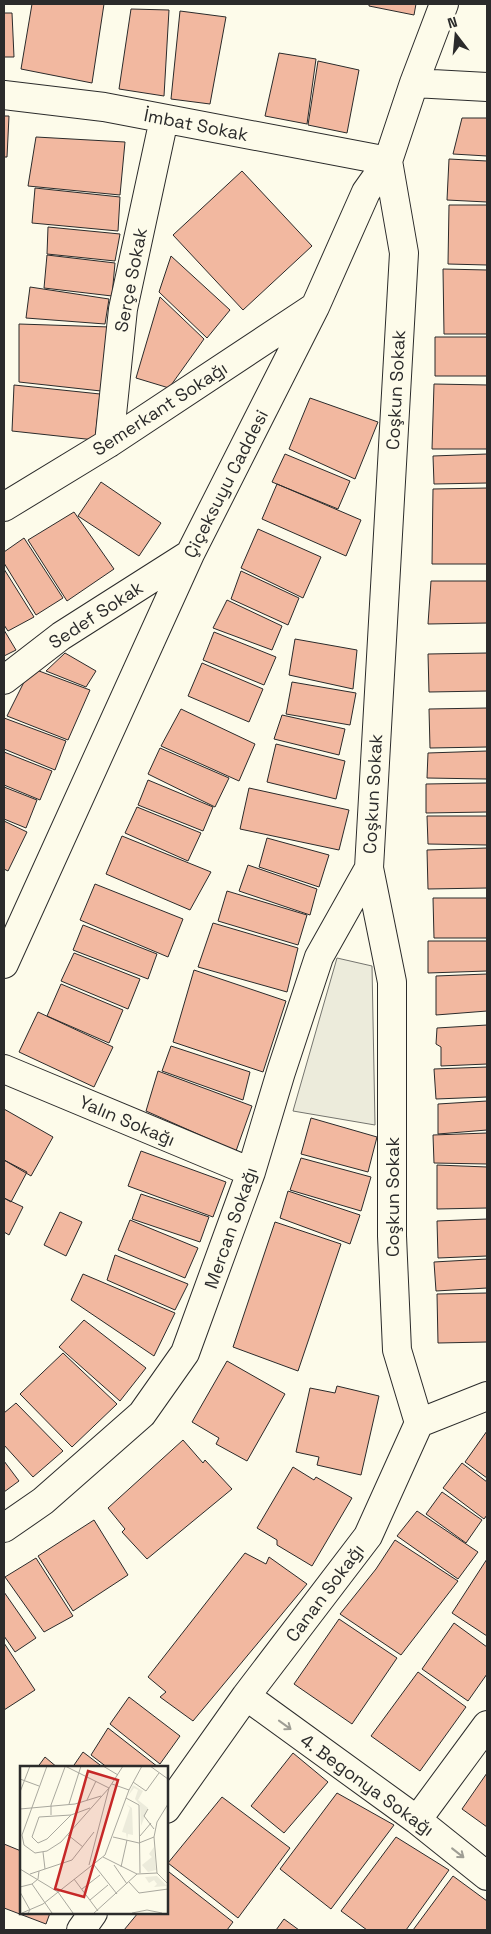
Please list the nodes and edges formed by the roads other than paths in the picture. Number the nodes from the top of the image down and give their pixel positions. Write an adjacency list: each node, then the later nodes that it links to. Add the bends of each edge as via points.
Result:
1 (444, 4): 2 (street, Çiçeksuyu Caddesi)
2 (414, 83): 3 (street); 6 (street, Çiçeksuyu Caddesi)
3 (487, 87)
4 (4, 95): 5 (street, İmbat Sokak, via 104,107)
5 (164, 119): 6 (street, İmbat Sokak); 8 (street, Serçe Sokak, via 123,310)
6 (388, 161): 7 (street, Çiçeksuyu Caddesi, via 366,192); 12 (street, Coşkun Sokak, via 404,253)
7 (315, 307): 8 (street, Semerkant Sokağı); 10 (street, Çiçeksuyu Caddesi)
8 (109, 443): 9 (street, Semerkant Sokağı)
9 (4, 508)
10 (190, 554): 11 (street, Sedef Sokak, via 61,636); 13 (street, Çiçeksuyu Caddesi)
11 (4, 680)
12 (369, 868): 15 (street, Mercan Sokağı, via 319,957 280,1072); 17 (street, Coşkun Sokak, via 392,982 392,1236 398,1350)
13 (4, 964)
14 (4, 1069): 15 (street, Yalın Sokağı)
15 (251, 1172): 18 (street, Mercan Sokağı, via 185,1354 142,1414 43,1501)
16 (487, 1396): 17 (street)
17 (419, 1423): 19 (street, Canan Sokağı, via 368,1536)
18 (4, 1528)
19 (246, 1696): 21 (street, Canan Sokağı); 22 (street, 4. Begonya Sokağı, one-way to 22)
20 (487, 1724): 22 (street)
21 (168, 1806)
22 (417, 1820): 23 (street, 4. Begonya Sokağı, one-way to 23)
23 (487, 1876)
24 (92, 1914): 25 (street)
25 (81, 1930)

